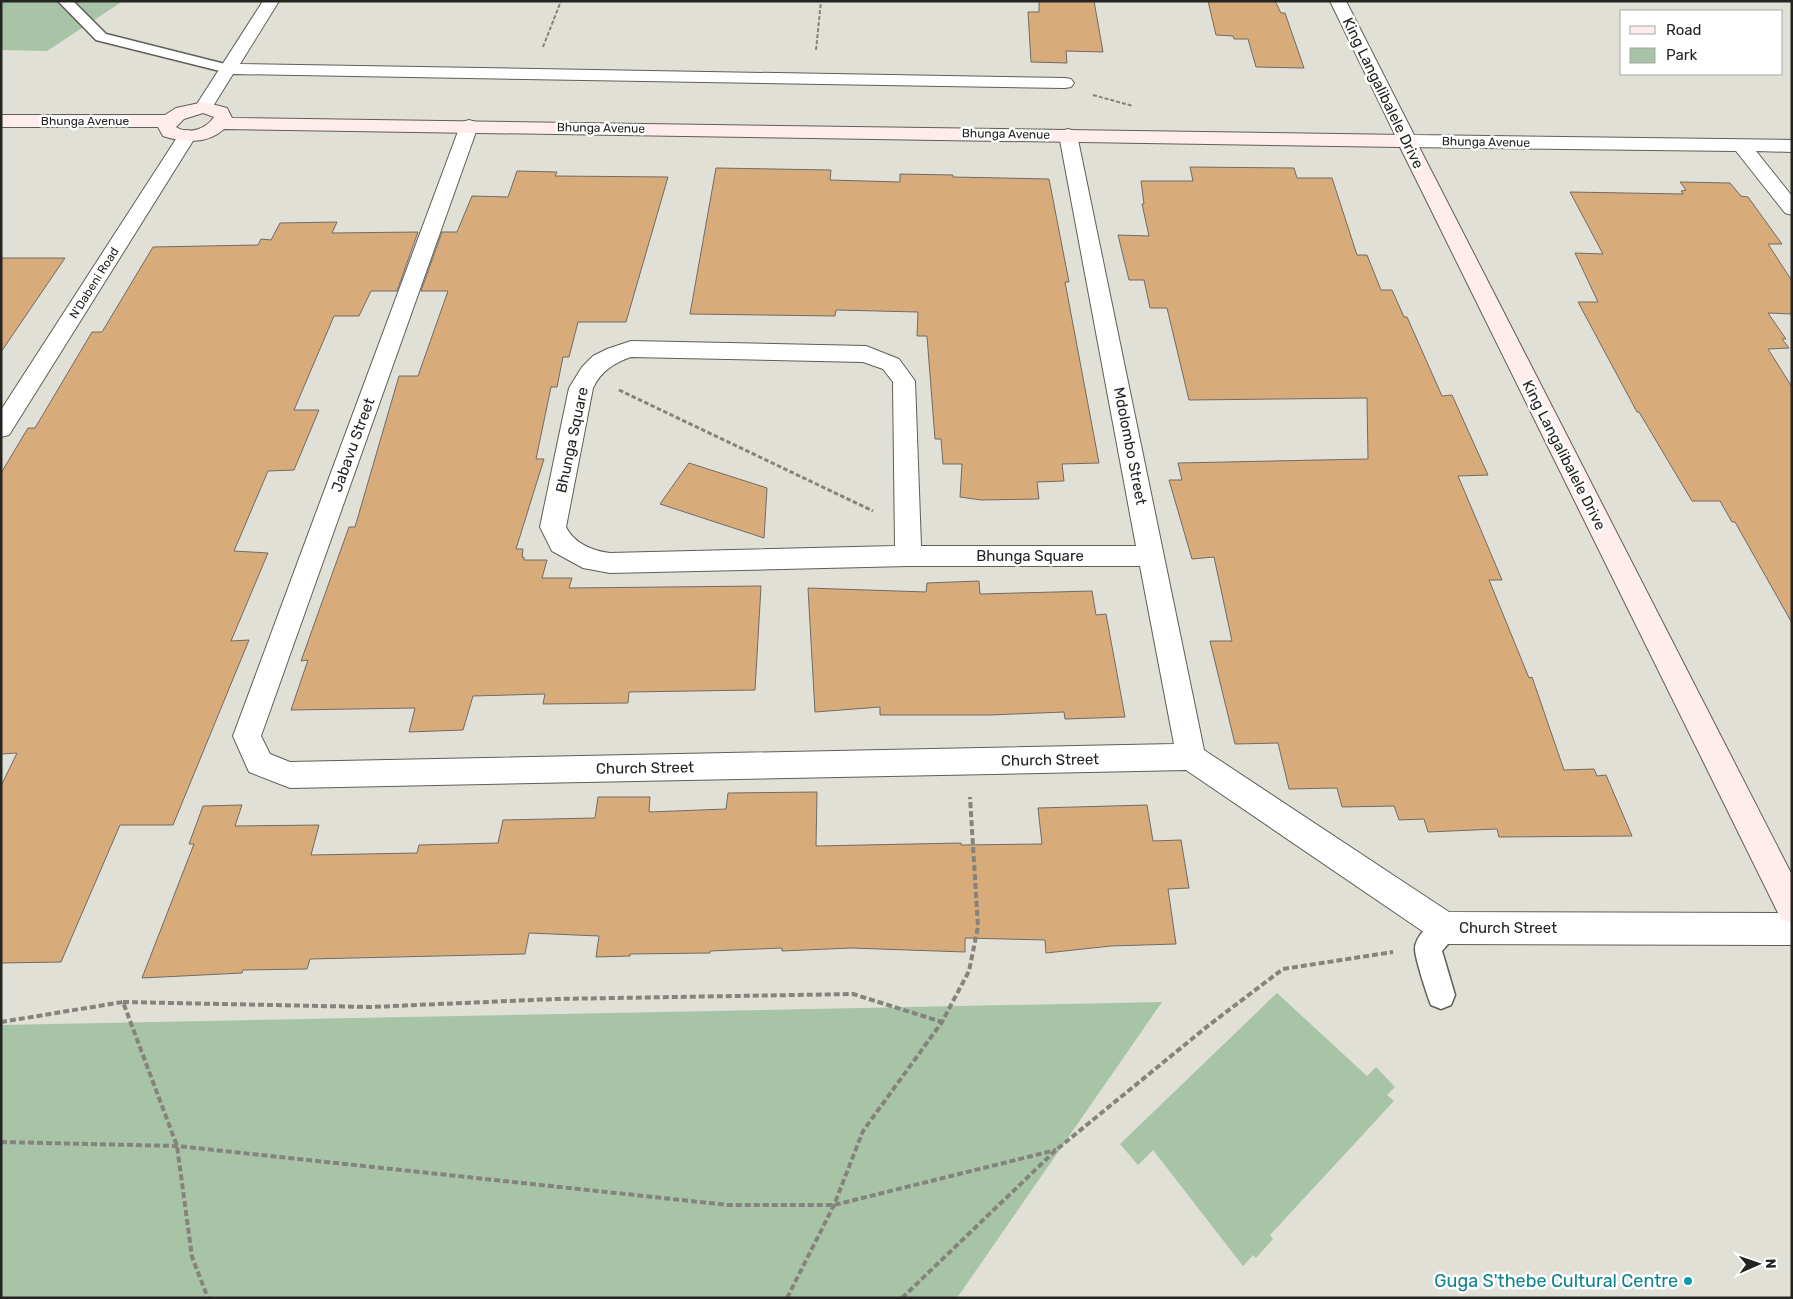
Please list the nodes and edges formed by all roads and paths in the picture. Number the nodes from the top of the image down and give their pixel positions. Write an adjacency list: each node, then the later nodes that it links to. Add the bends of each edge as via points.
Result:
1 (65, 1): 6 (lane, via 101,37)
2 (271, 1): 6 (street)
3 (561, 1): 7 (path)
4 (821, 1): 8 (path)
5 (1338, 1): 18 (street, King Langalibalele Drive)
6 (228, 69): 7 (street); 10 (street)
7 (533, 74): 8 (street)
8 (812, 79): 9 (street)
9 (1065, 83): 11 (path, via 1077,90)
10 (204, 107): 13 (street, via 184,111); 14 (street, via 220,112 223,117)
11 (1141, 109)
12 (1, 121): 13 (street, Bhunga Avenue)
13 (170, 121): 17 (street, via 167,127 170,132)
14 (220, 123): 15 (street, Bhunga Avenue); 17 (street, via 206,132)
15 (469, 126): 16 (street, Bhunga Avenue); 29 (street, Jabavu Street, via 247,736)
16 (1068, 135): 18 (street, Bhunga Avenue); 26 (street, Mdolombo Street)
17 (187, 136): 23 (street, N'Dabeni Road)
18 (1407, 141): 19 (street, Bhunga Avenue); 30 (street, King Langalibalele Drive)
19 (1741, 145): 20 (street, Bhunga Avenue); 21 (street)
20 (1792, 146)
21 (1792, 209)
22 (587, 374): 24 (path); 24 (street, Bhunga Square, via 598,362 631,349 866,354 891,364 904,381); 25 (street, Bhunga Square, via 553,527 561,544 576,553 592,561 610,563)
23 (1, 429)
24 (908, 528): 25 (street, Bhunga Square)
25 (908, 556): 26 (street, Bhunga Square)
26 (1152, 556): 27 (street, Mdolombo Street)
27 (1192, 757): 28 (street, Church Street); 32 (street, Church Street)
28 (970, 762): 29 (street, Church Street, via 290,775); 36 (path, via 970,824 978,927 969,971)
29 (259, 763)
30 (1792, 908)
31 (1792, 929): 32 (street, Church Street)
32 (1437, 938): 33 (lane); 39 (path, via 1283,968)
33 (1441, 995)
34 (123, 1002): 35 (path); 36 (path, via 370,1007 556,999 853,994); 38 (path)
35 (1, 1022)
36 (942, 1022): 40 (path, via 863,1131)
37 (1, 1142): 38 (path)
38 (177, 1146): 40 (path, via 728,1204); 41 (path, via 192,1257)
39 (1056, 1150): 40 (path); 43 (path)
40 (834, 1205): 42 (path)
41 (208, 1298)
42 (787, 1298)
43 (902, 1298)

